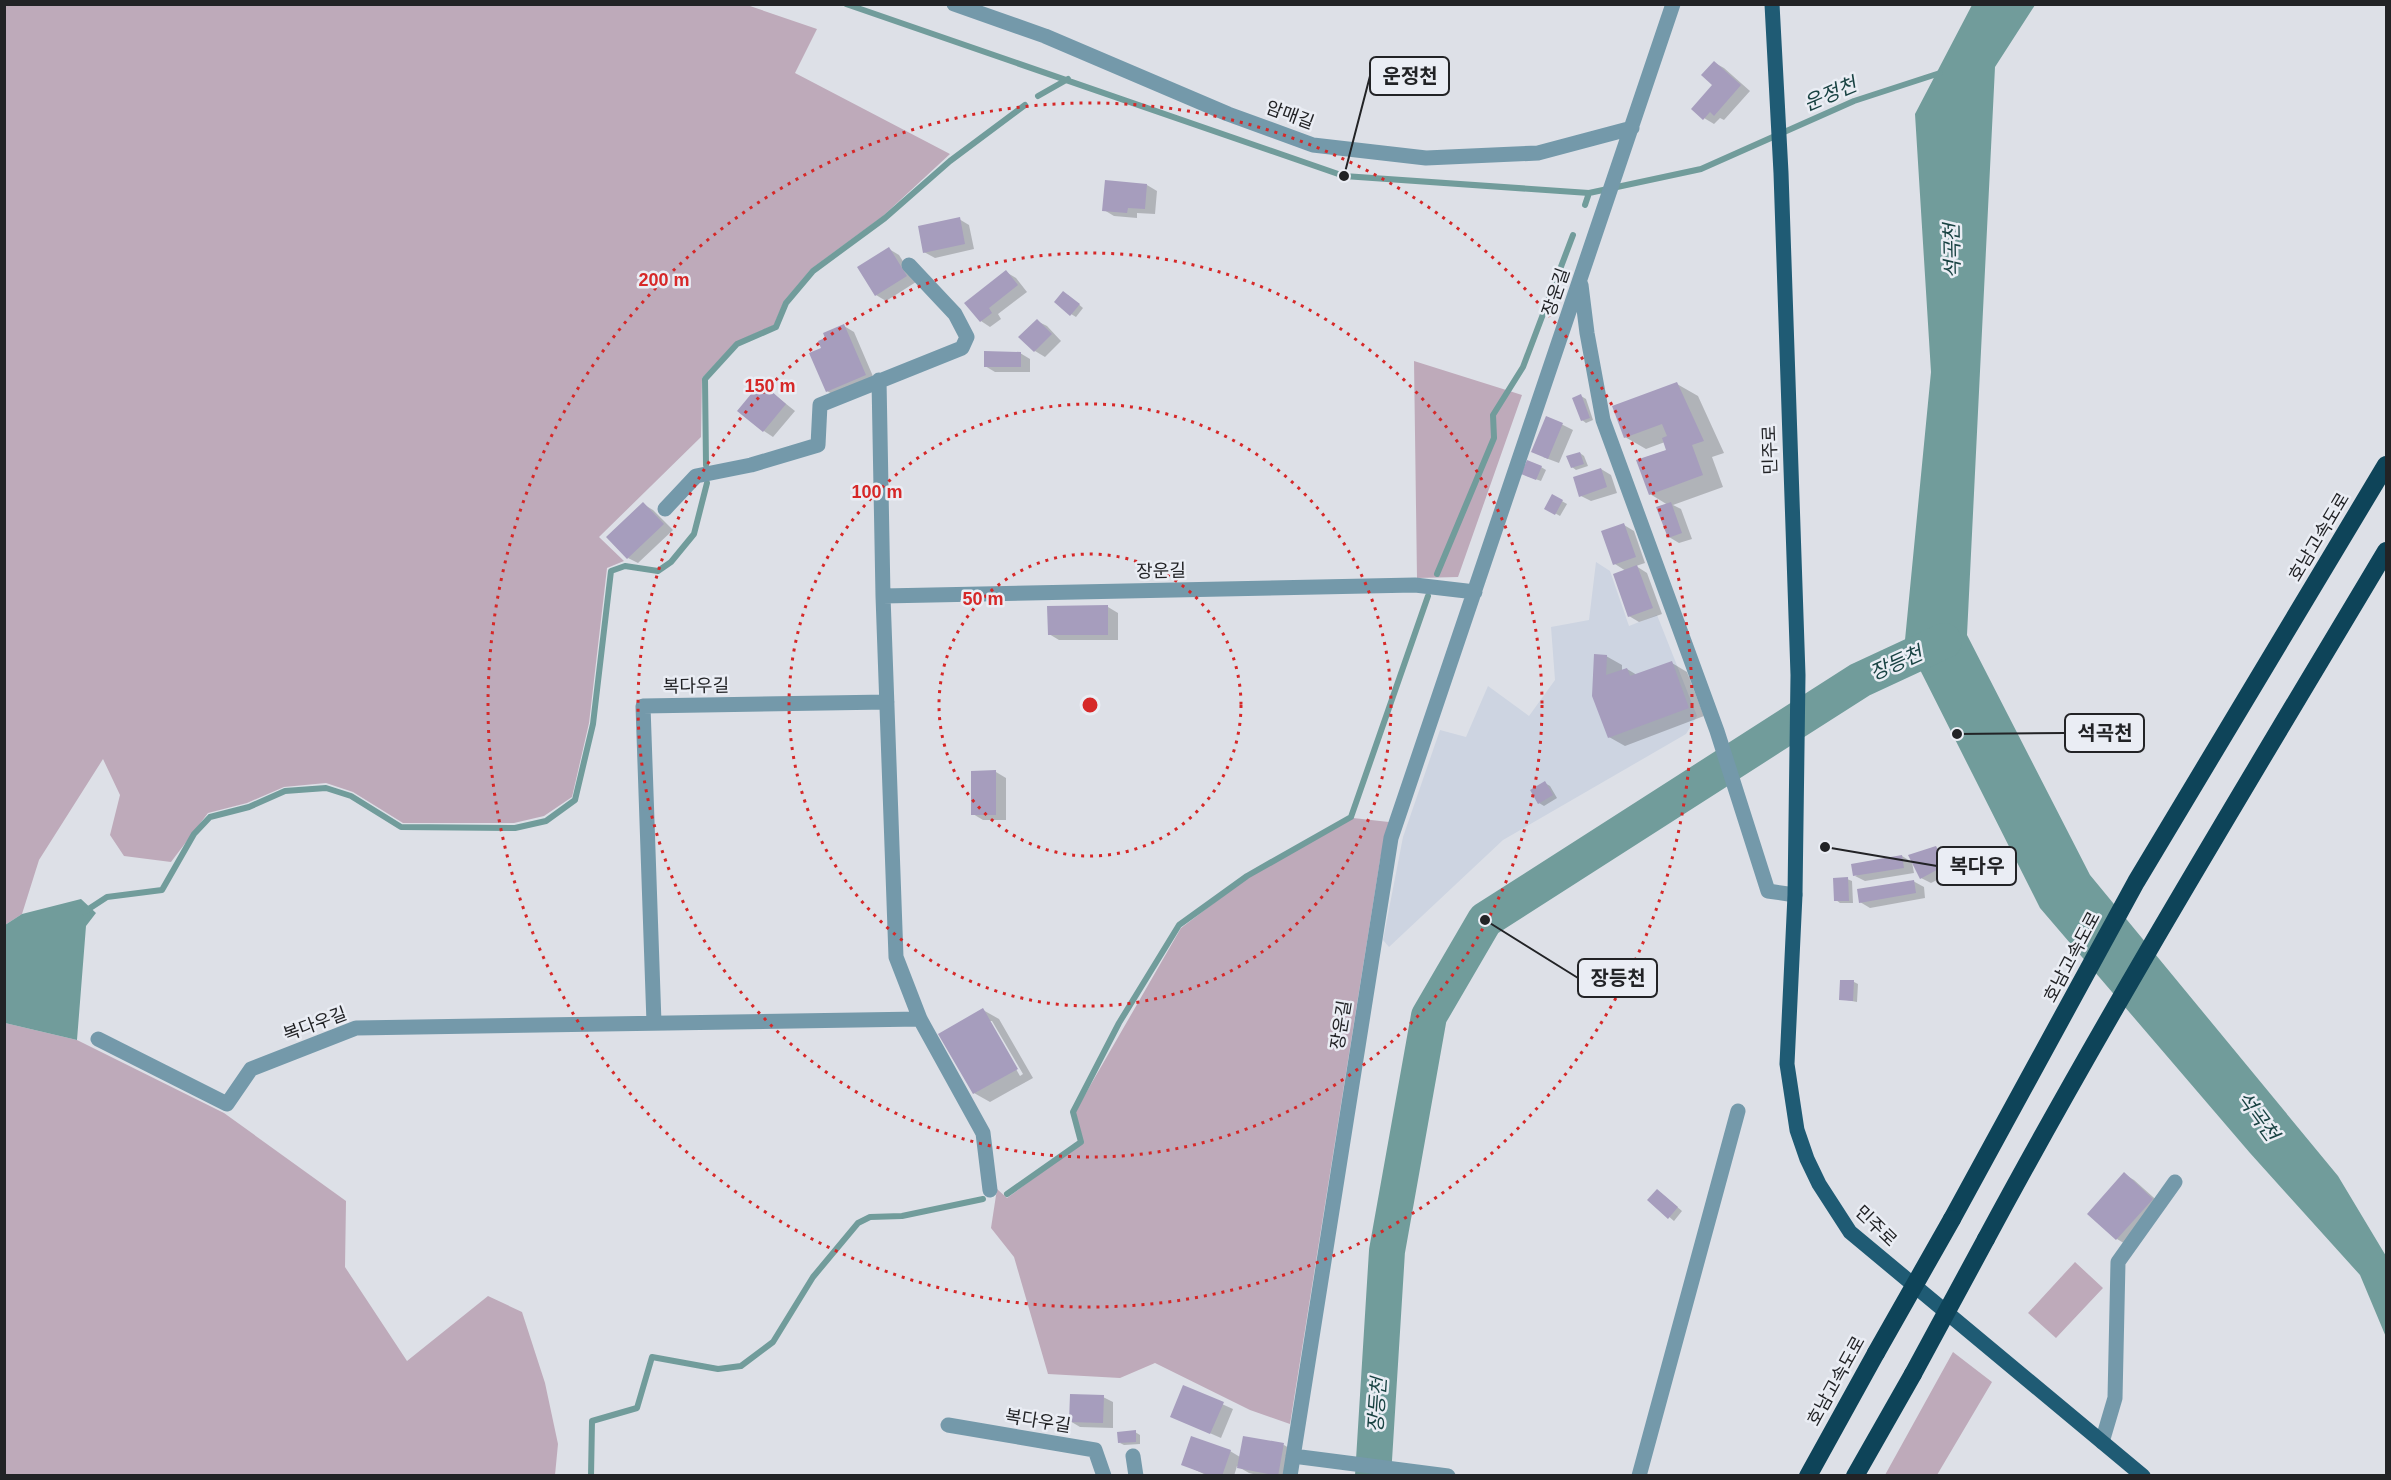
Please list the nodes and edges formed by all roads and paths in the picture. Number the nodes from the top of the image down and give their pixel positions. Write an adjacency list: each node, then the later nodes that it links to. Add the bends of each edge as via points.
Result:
1 (954, 4): 4 (street, 암매길, via 1045,36 1228,114 1313,145 1426,158 1538,153)
2 (1673, 4): 4 (street, 장운길)
3 (1772, 4): 14 (main road, 민주로, via 1798,675)
4 (1632, 128): 6 (street, 장운길)
5 (909, 265): 7 (street, via 955,314 967,337 962,348)
6 (1580, 280): 11 (street, 장운길); 14 (street, via 1603,420 1716,731 1768,891)
7 (879, 380): 9 (street, via 820,405 818,445 696,476); 12 (street)
8 (2386, 465): 30 (highway, 호남고속도로, bridge, via 2136,882)
9 (665, 509)
10 (2386, 552): 31 (highway, bridge, via 2070,1086)
11 (1475, 592): 12 (street, 장운길, via 1415,585); 24 (street, 장운길, via 1391,838)
12 (883, 596): 13 (street)
13 (886, 702): 15 (street, via 896,957); 16 (street, 복다우길, via 643,706)
14 (1795, 895): 22 (main road, 민주로, via 1787,1064 1797,1130 1819,1184 1850,1232)
15 (920, 1019): 16 (street, 복다우길); 20 (street, via 983,1133)
16 (654, 1023): 17 (street, 복다우길, via 356,1028 251,1069 227,1104)
17 (98, 1039)
18 (1738, 1111): 29 (street)
19 (2175, 1182): 22 (street, via 2118,1262 2115,1398)
20 (990, 1190)
21 (948, 1425): 25 (street, 복다우길, via 1095,1450)
22 (2102, 1442): 32 (main road, 민주로)
23 (1134, 1456): 26 (street)
24 (1293, 1456): 27 (street, 장운길); 28 (street)
25 (1104, 1476)
26 (1136, 1476)
27 (1290, 1476)
28 (1448, 1476)
29 (1639, 1476)
30 (1808, 1476)
31 (1856, 1476)
32 (2143, 1476)

